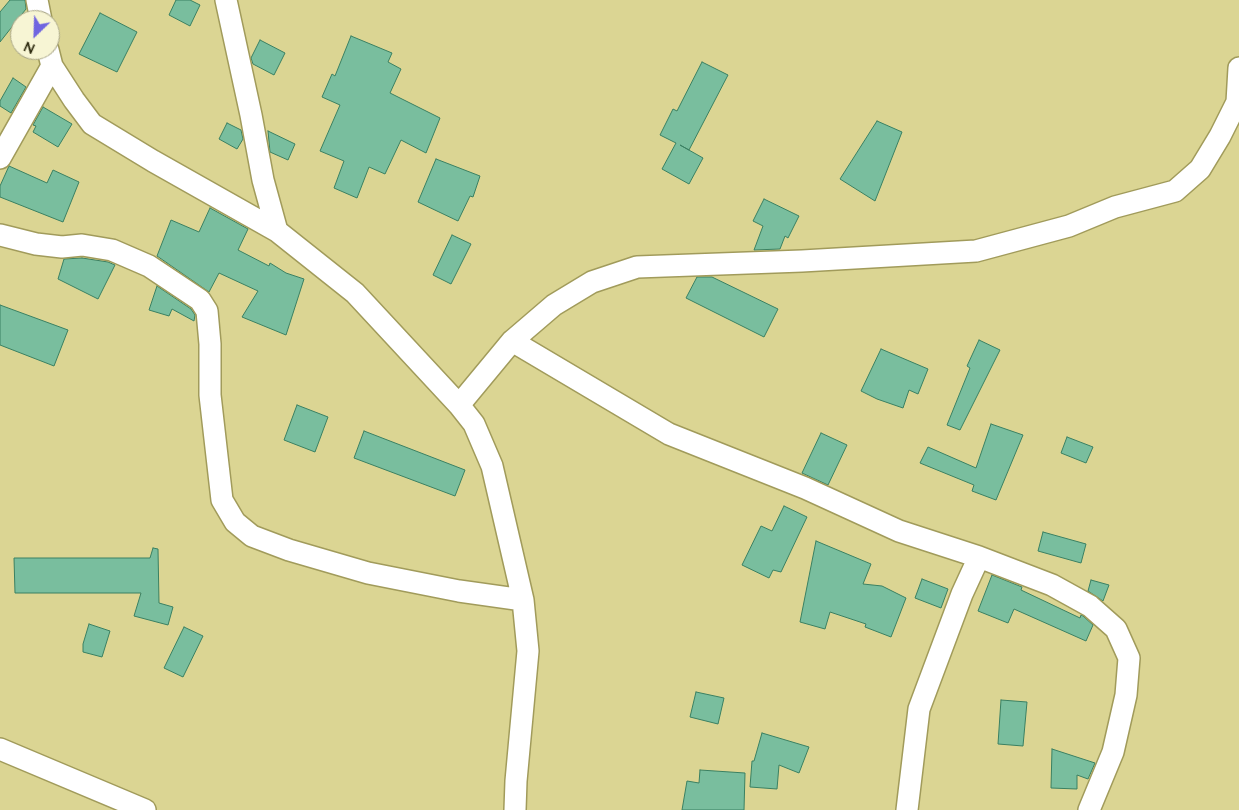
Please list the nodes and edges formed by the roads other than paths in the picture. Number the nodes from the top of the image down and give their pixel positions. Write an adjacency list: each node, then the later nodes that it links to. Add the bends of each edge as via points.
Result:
1 (226, 0): 6 (street, via 263,180)
2 (49, 60): 5 (street)
3 (51, 60): 6 (street, via 92,124)
4 (1239, 68): 8 (street, via 1236,102 1220,136 1200,168 1175,191 1115,207 1069,226 976,251 637,268 592,282 554,305)
5 (0, 158)
6 (277, 231): 9 (street, via 355,293)
7 (0, 235): 11 (street, via 36,244 82,245 112,250 149,266 200,300 207,311 210,395 222,500 235,522 252,536 368,573)
8 (512, 341): 9 (street); 10 (street, via 669,434 805,488 899,531)
9 (459, 405): 11 (street, via 474,424 492,466)
10 (979, 557): 15 (street, via 919,709); 16 (street, via 1052,585 1090,606 1116,629 1129,658 1126,695 1113,752)
11 (523, 600): 14 (street, via 528,651)
12 (0, 749): 13 (street)
13 (145, 810)
14 (515, 810)
15 (907, 810)
16 (1089, 810)

